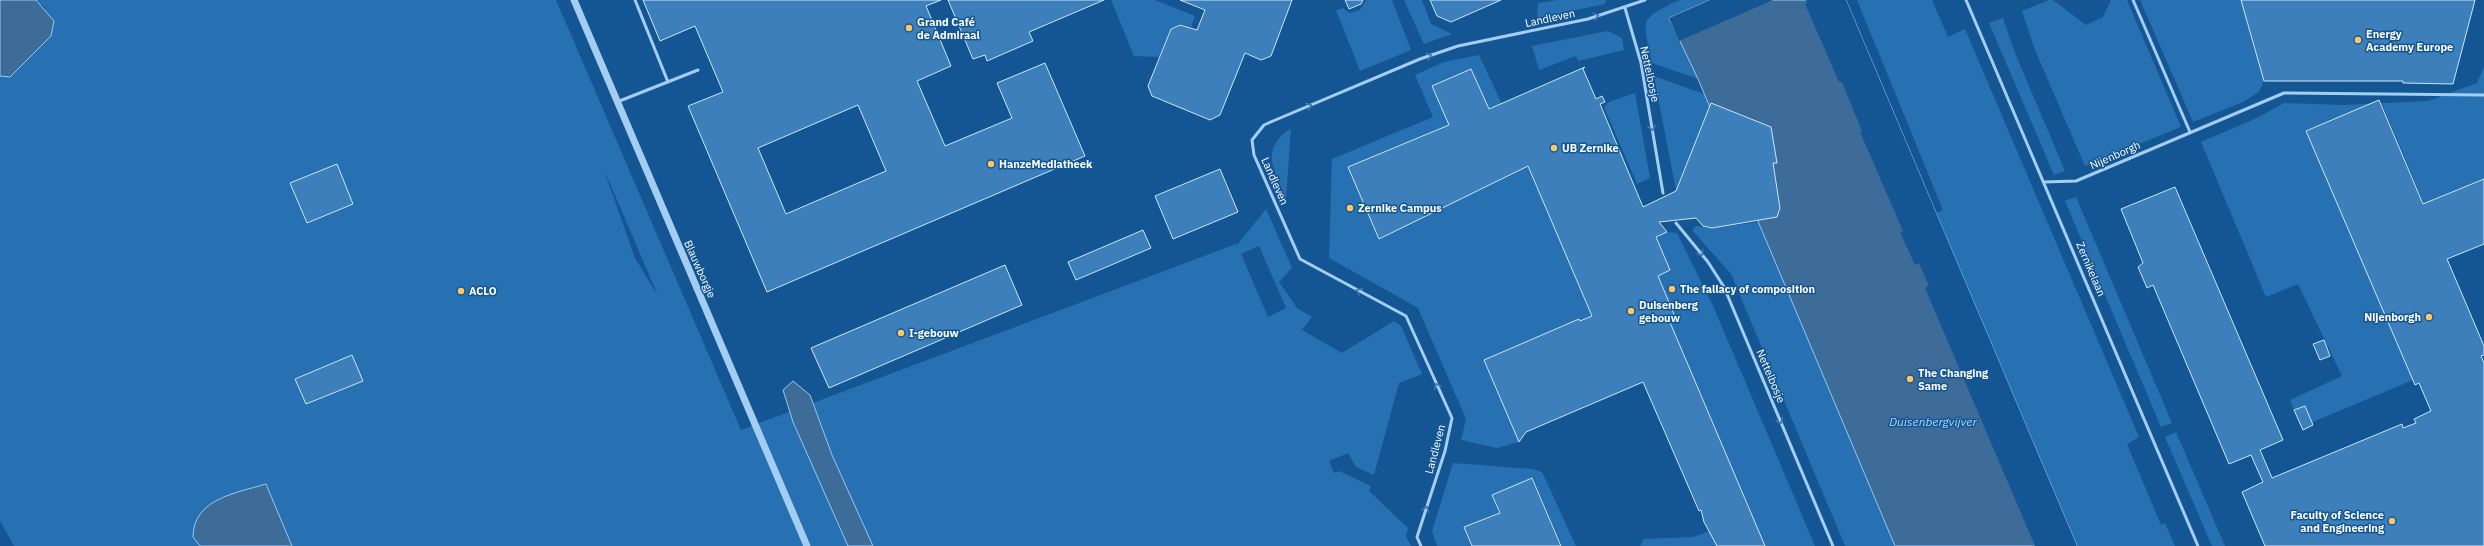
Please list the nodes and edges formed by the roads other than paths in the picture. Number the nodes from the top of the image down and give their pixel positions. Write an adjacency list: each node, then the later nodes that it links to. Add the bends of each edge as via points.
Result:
1 (574, 0): 10 (street, Blauwborgje)
2 (635, 0): 8 (lane)
3 (1645, 0): 6 (lane, Landleven)
4 (1966, 0): 12 (lane, Zernikelaan)
5 (2133, 0): 11 (lane)
6 (1625, 8): 13 (lane, Nettelbosje, one-way to 13, via 1640,63); 16 (lane, Landleven, one-way to 6, via 1417,537 1445,451 1452,418 1406,316 1300,259 1254,155 1252,140 1264,125 1420,59 1458,46 1588,19)
7 (698, 70): 8 (lane)
8 (668, 82): 10 (lane)
9 (2484, 95): 11 (lane, Nijenborgh, via 2284,93)
10 (617, 102): 15 (street, Blauwborgje)
11 (2190, 132): 12 (lane, Nijenborgh, via 2076,181)
12 (2044, 182): 18 (lane, Zernikelaan)
13 (1663, 192)
14 (1676, 223): 17 (lane, Nettelbosje, one-way to 17, via 1708,262 1724,287)
15 (807, 546)
16 (1421, 546)
17 (1833, 546)
18 (2198, 546)

